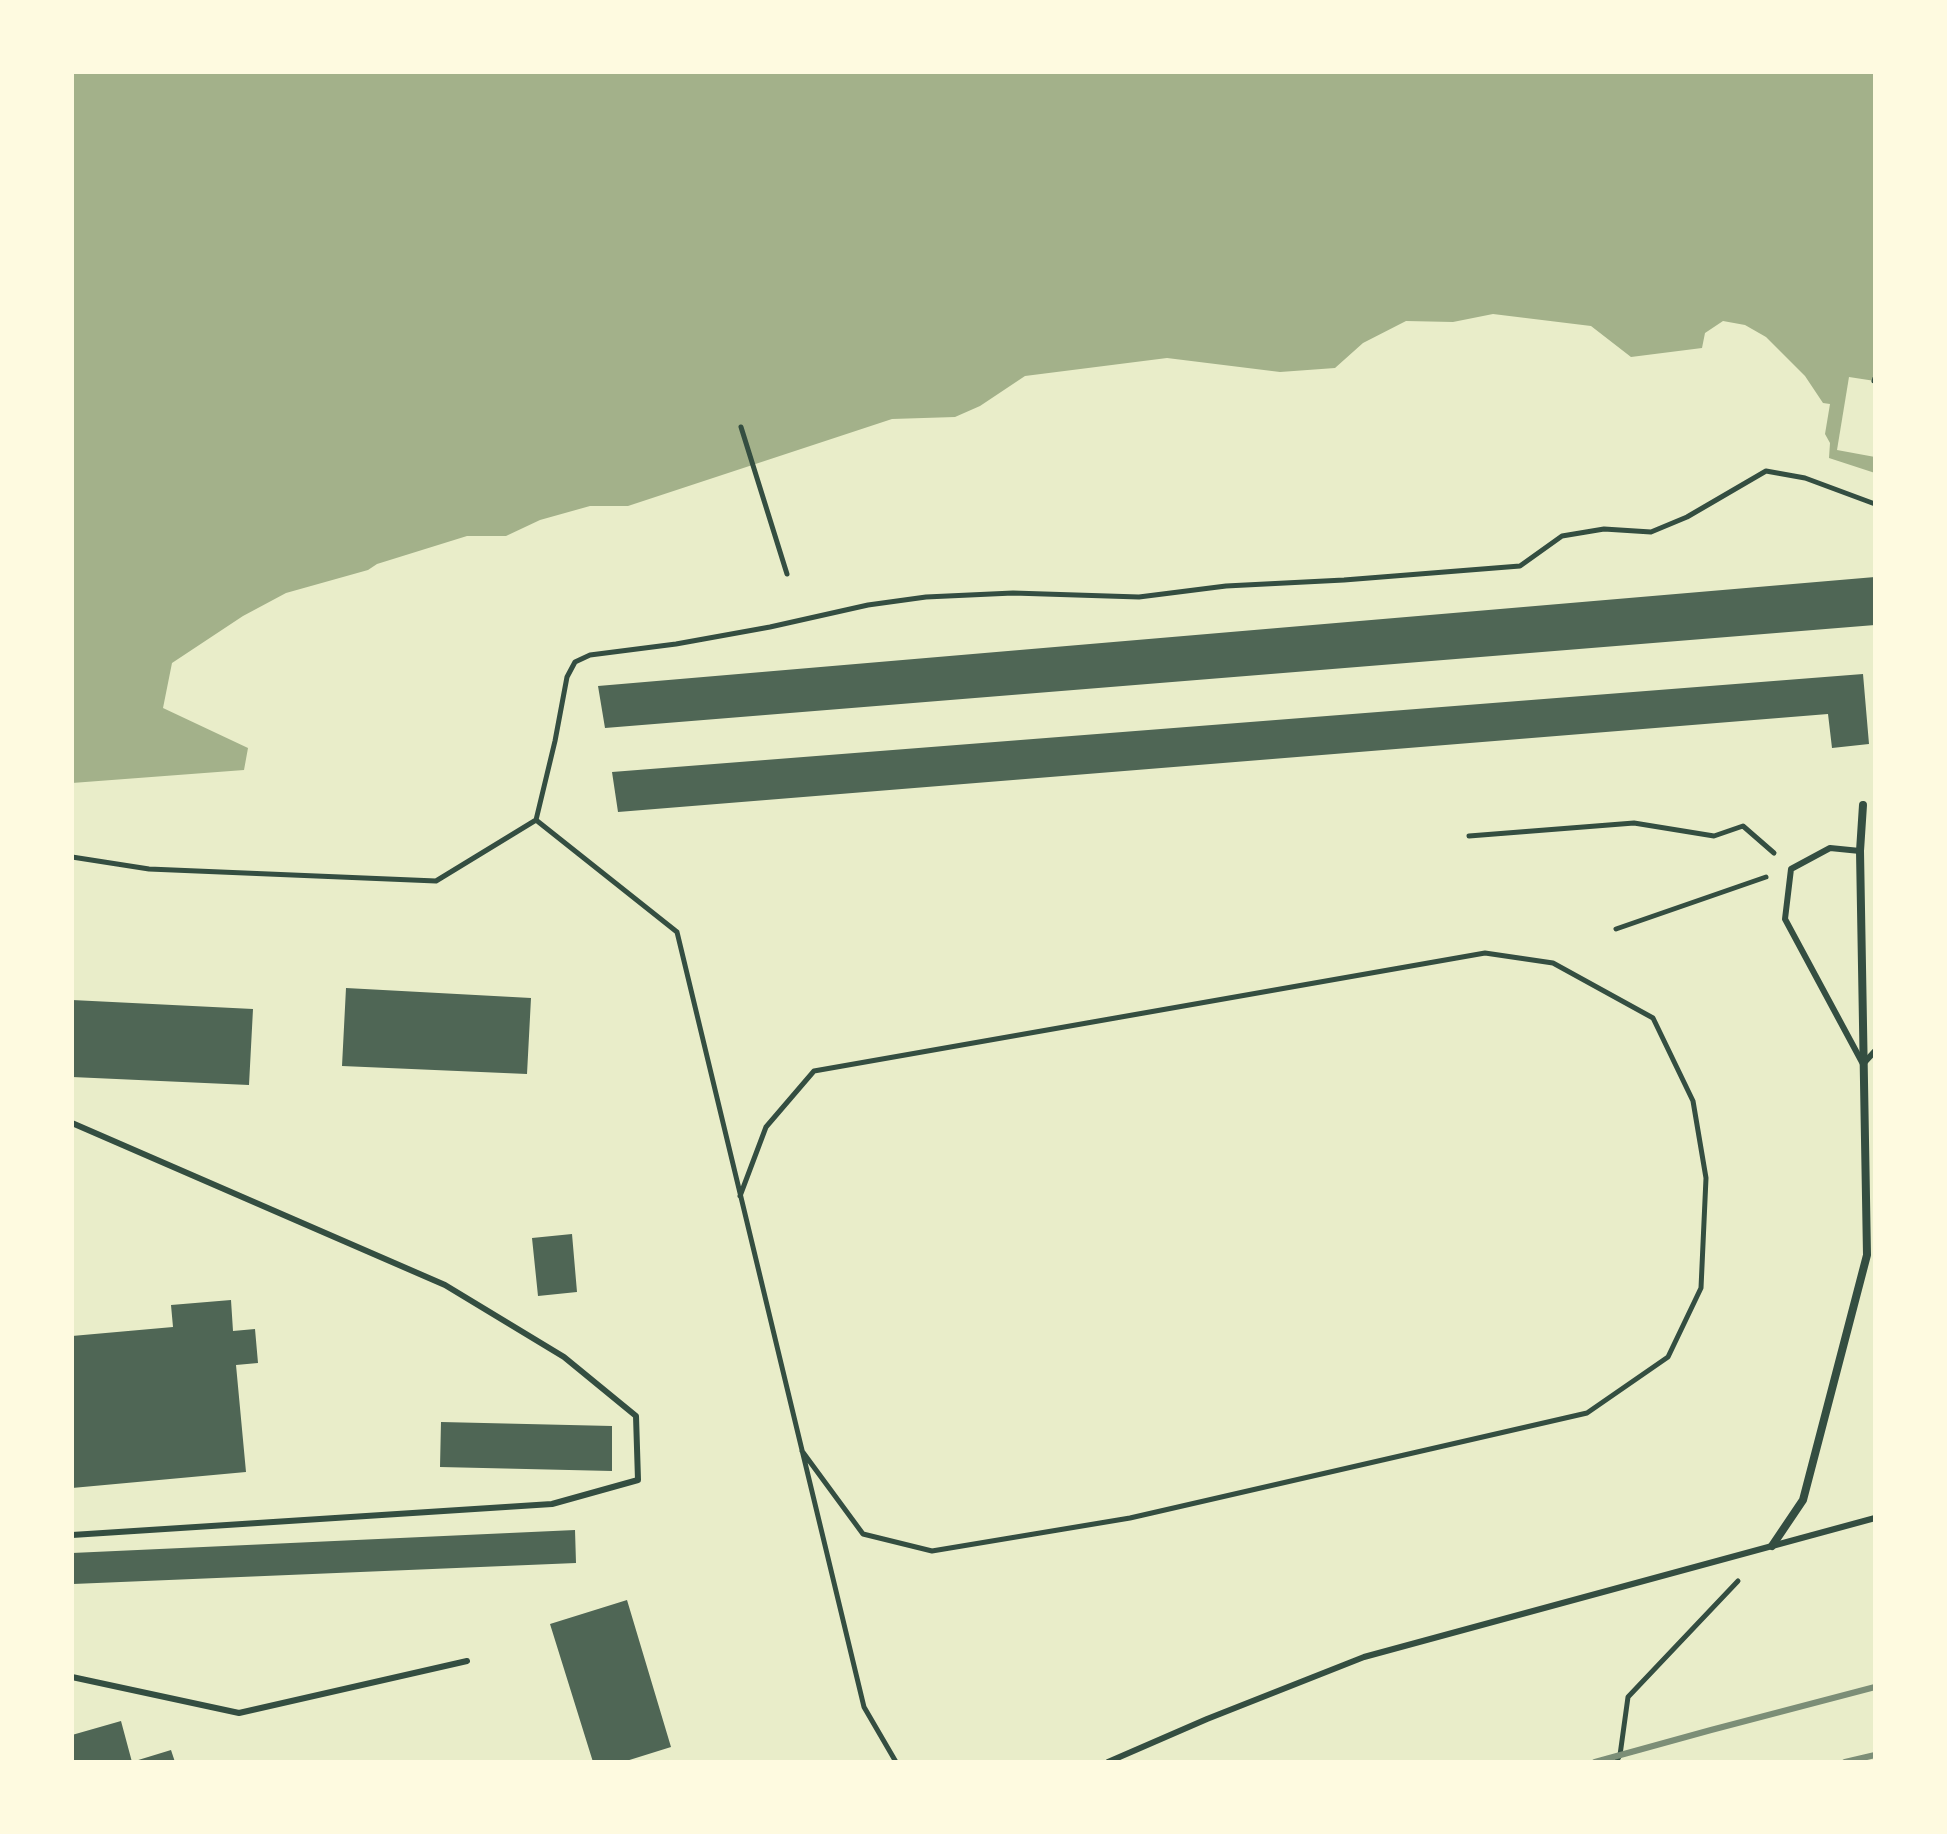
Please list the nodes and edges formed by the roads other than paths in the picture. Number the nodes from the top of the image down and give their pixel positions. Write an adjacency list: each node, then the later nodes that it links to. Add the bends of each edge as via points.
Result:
1 (1863, 805): 2 (street)
2 (1860, 851): 4 (street); 4 (lane, via 1830,848 1791,869 1785,919)
3 (1875, 1051): 4 (lane)
4 (1863, 1064): 8 (street, via 1867,1255 1803,1500)
5 (72, 1123): 7 (lane, via 445,1285 564,1357 636,1416 638,1480 552,1504)
6 (1875, 1518): 8 (lane)
7 (72, 1535)
8 (1772, 1546): 11 (lane, via 1364,1657)
9 (467, 1661): 10 (lane, via 239,1713)
10 (72, 1677)
11 (1108, 1762)

